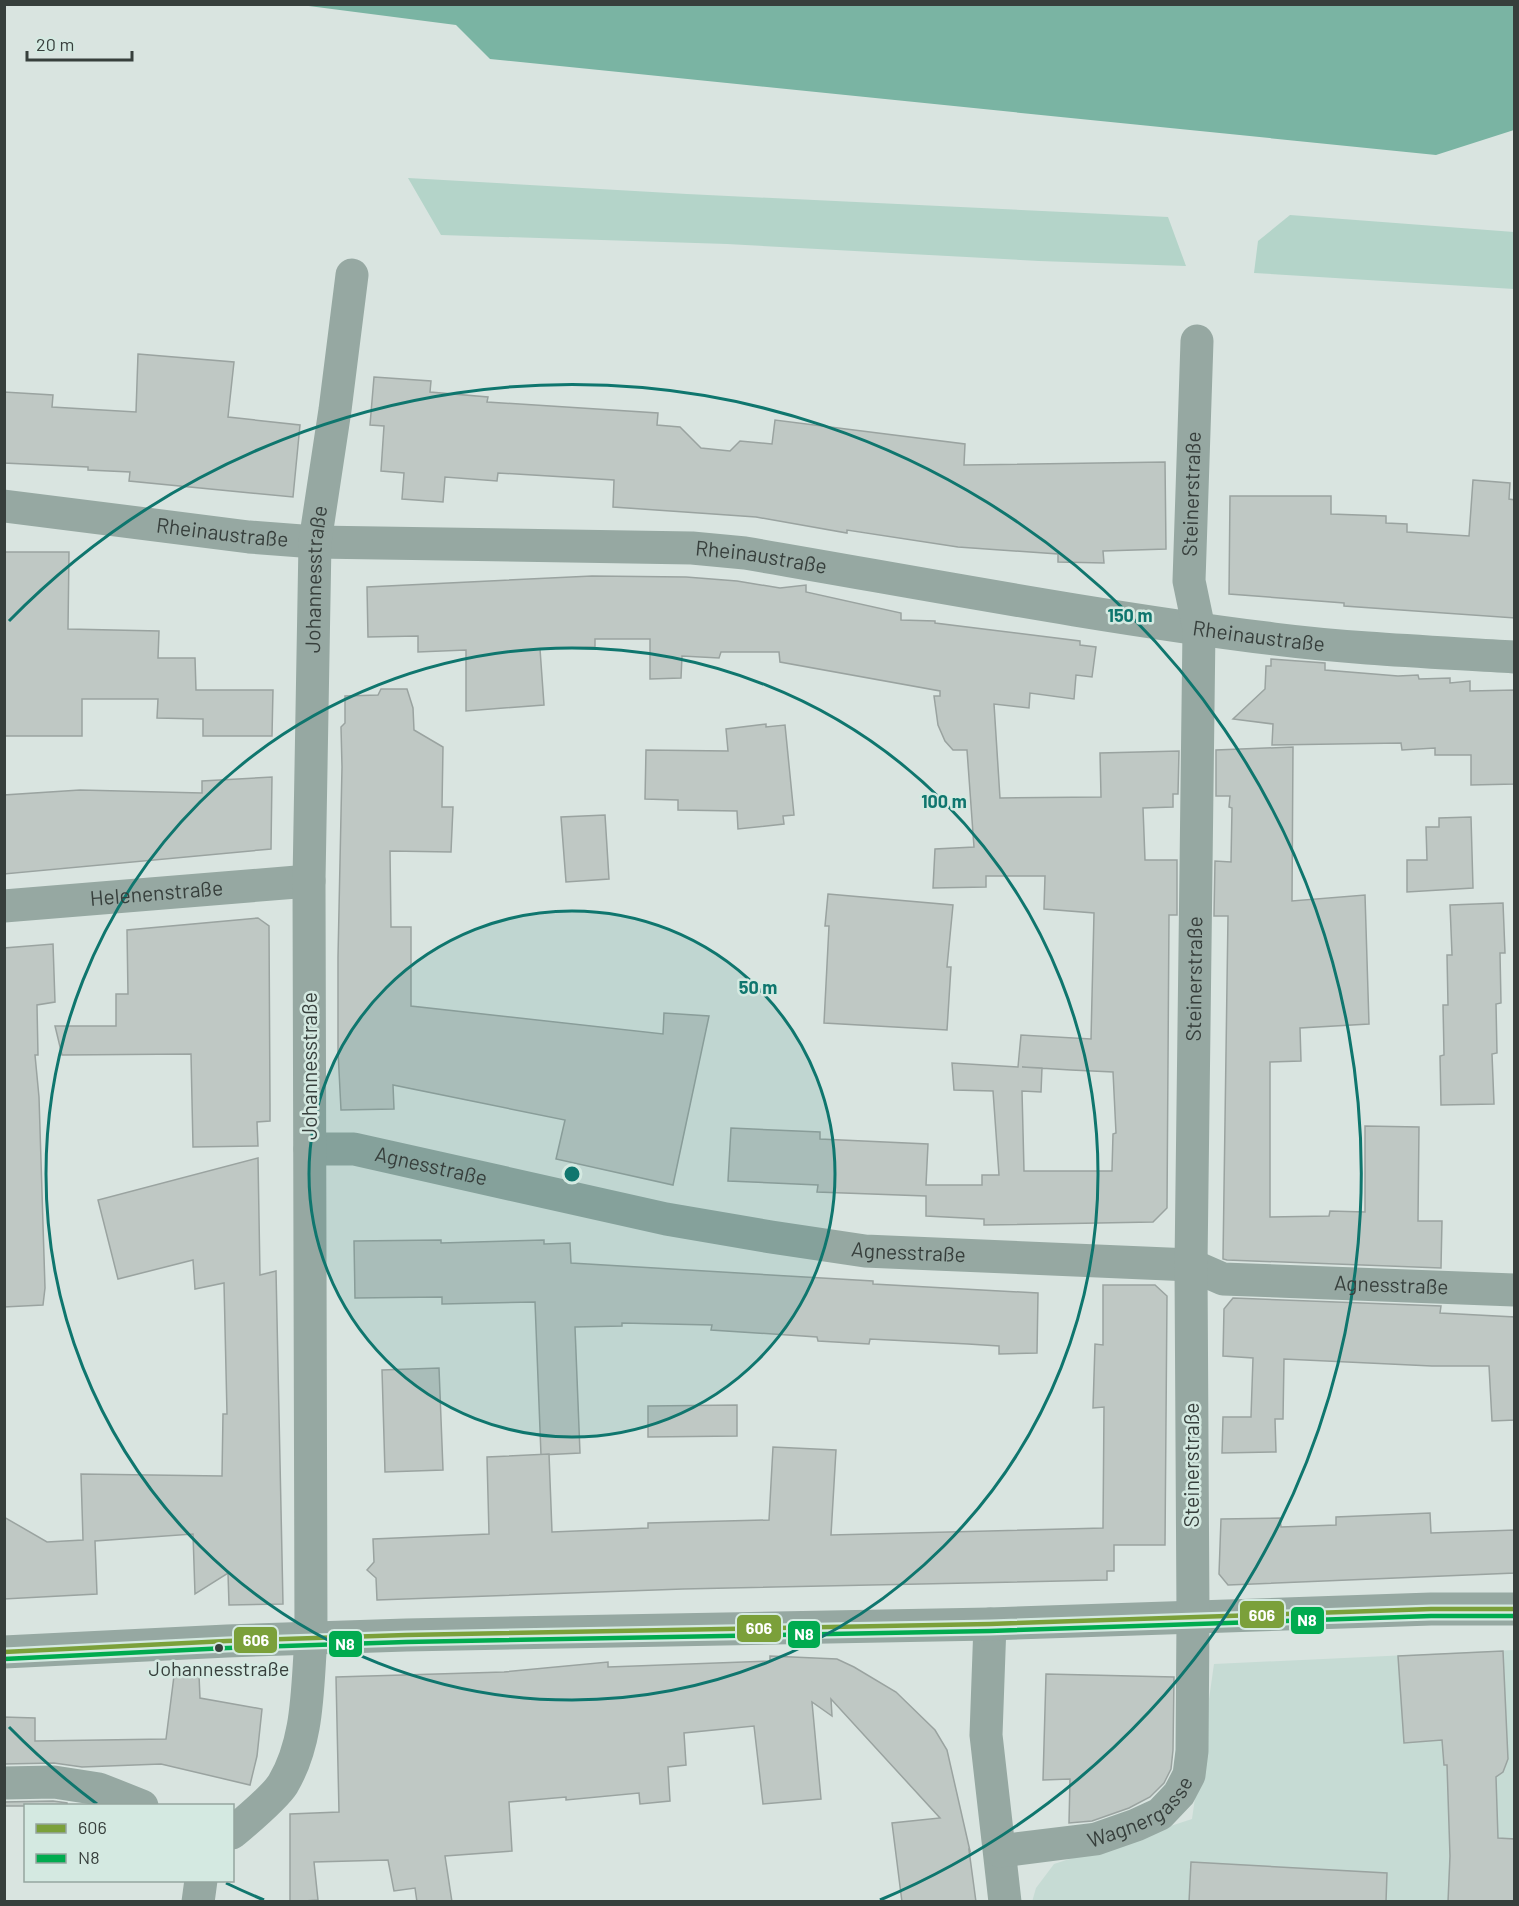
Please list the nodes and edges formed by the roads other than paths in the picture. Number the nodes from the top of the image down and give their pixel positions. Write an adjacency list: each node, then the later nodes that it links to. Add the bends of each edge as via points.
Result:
1 (352, 275): 4 (street, Johannesstraße)
2 (1197, 341): 5 (street, Steinerstraße, via 1190,581)
3 (4, 506): 4 (street, Rheinaustraße)
4 (315, 542): 5 (street, Rheinaustraße, via 692,548 745,553); 7 (street, Johannesstraße)
5 (1199, 629): 6 (street, Rheinaustraße, via 1338,646); 10 (street, Steinerstraße)
6 (1515, 657)
7 (309, 880): 8 (street, Helenenstraße); 9 (street, Johannesstraße)
8 (4, 906)
9 (310, 1149): 10 (street, Agnesstraße, via 354,1149 676,1221 865,1251); 15 (street, Johannesstraße)
10 (1191, 1265): 11 (street, Agnesstraße, via 1223,1279); 13 (street, Steinerstraße)
11 (1515, 1290)
12 (1515, 1609): 13 (street)
13 (1193, 1618): 14 (street); 20 (street, Wagnergasse, via 1192,1751 1189,1775 1179,1794 1160,1814 1096,1839)
14 (990, 1624): 15 (street); 20 (street, via 986,1735)
15 (311, 1639): 16 (street); 19 (street, Johannesstraße, via 304,1728 292,1765 282,1786)
16 (4, 1652)
17 (4, 1783): 18 (street, via 54,1782 99,1789)
18 (137, 1804)
19 (234, 1831)
20 (1000, 1851): 23 (street)
21 (201, 1882): 22 (street)
22 (198, 1902)
23 (1005, 1902)

